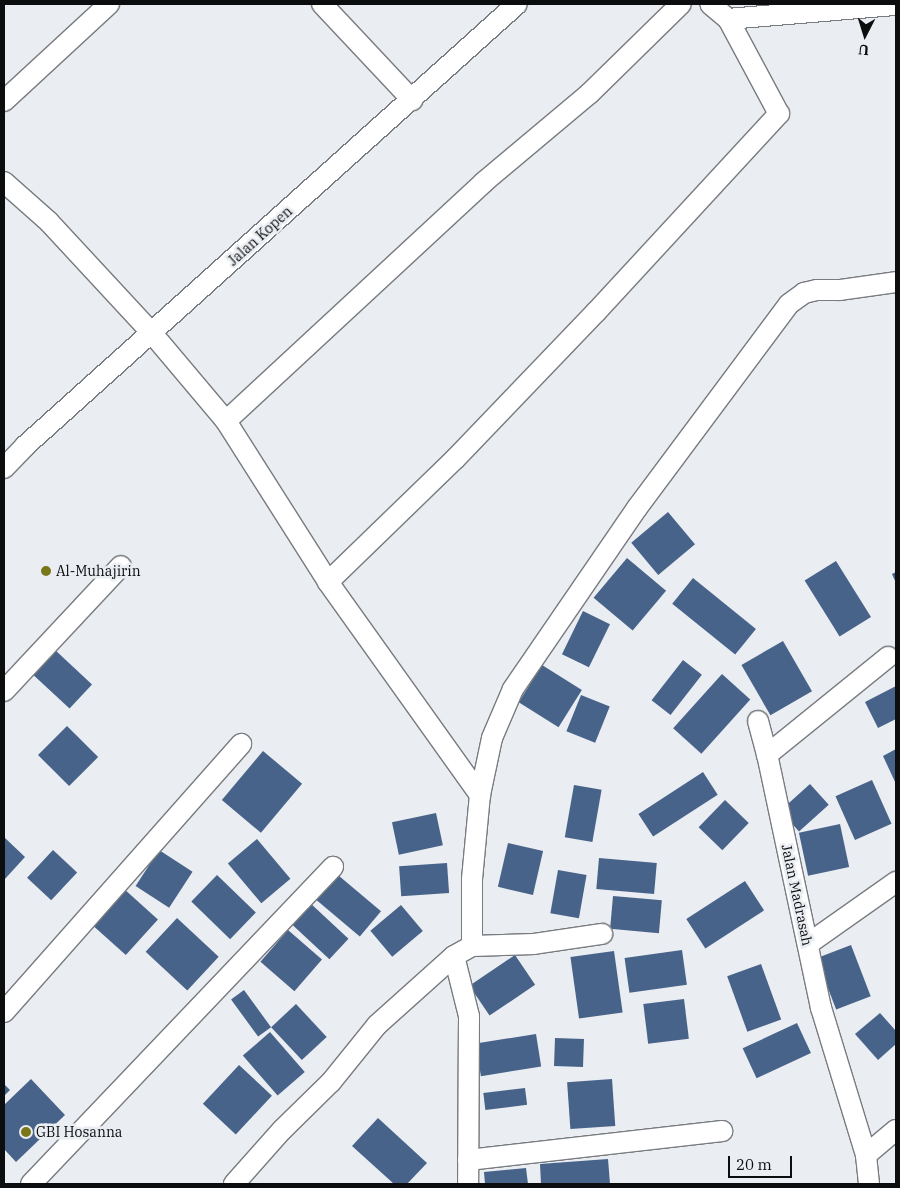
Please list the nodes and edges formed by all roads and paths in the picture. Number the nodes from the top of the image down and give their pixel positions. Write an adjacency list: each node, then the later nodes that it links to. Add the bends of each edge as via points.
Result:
1 (109, 4): 9 (street)
2 (322, 4): 8 (street)
3 (517, 4): 8 (street, Jalan Kopen)
4 (681, 4): 13 (street, via 590,93 484,182)
5 (710, 4): 7 (street)
6 (896, 6): 7 (street)
7 (728, 19): 16 (street, via 779,114 455,460)
8 (412, 100): 12 (street, Jalan Kopen)
9 (4, 101)
10 (4, 182): 12 (street, via 49,222)
11 (896, 282): 22 (street, via 817,290 804,293 789,304 637,508 513,688 492,738)
12 (151, 332): 13 (street); 14 (street, Jalan Kopen)
13 (226, 421): 16 (street)
14 (4, 468)
15 (121, 566): 18 (street)
16 (328, 582): 22 (street)
17 (888, 657): 21 (street)
18 (4, 691)
19 (758, 721): 21 (street, Jalan Madrasah)
20 (241, 744): 29 (street)
21 (767, 755): 26 (street, Jalan Madrasah)
22 (480, 795): 27 (street, via 472,879)
23 (333, 867): 34 (street)
24 (896, 882): 26 (street)
25 (602, 934): 27 (street, via 534,944)
26 (808, 944): 32 (street, Jalan Madrasah, via 821,1008)
27 (472, 946): 28 (street)
28 (454, 956): 33 (street, via 469,1016); 35 (street, via 377,1025 332,1082 282,1130)
29 (4, 1012)
30 (896, 1130): 32 (street)
31 (722, 1131): 33 (street)
32 (866, 1155): 37 (street, Jalan Madrasah)
33 (468, 1160): 36 (street)
34 (31, 1184)
35 (234, 1184)
36 (468, 1184)
37 (869, 1184)

